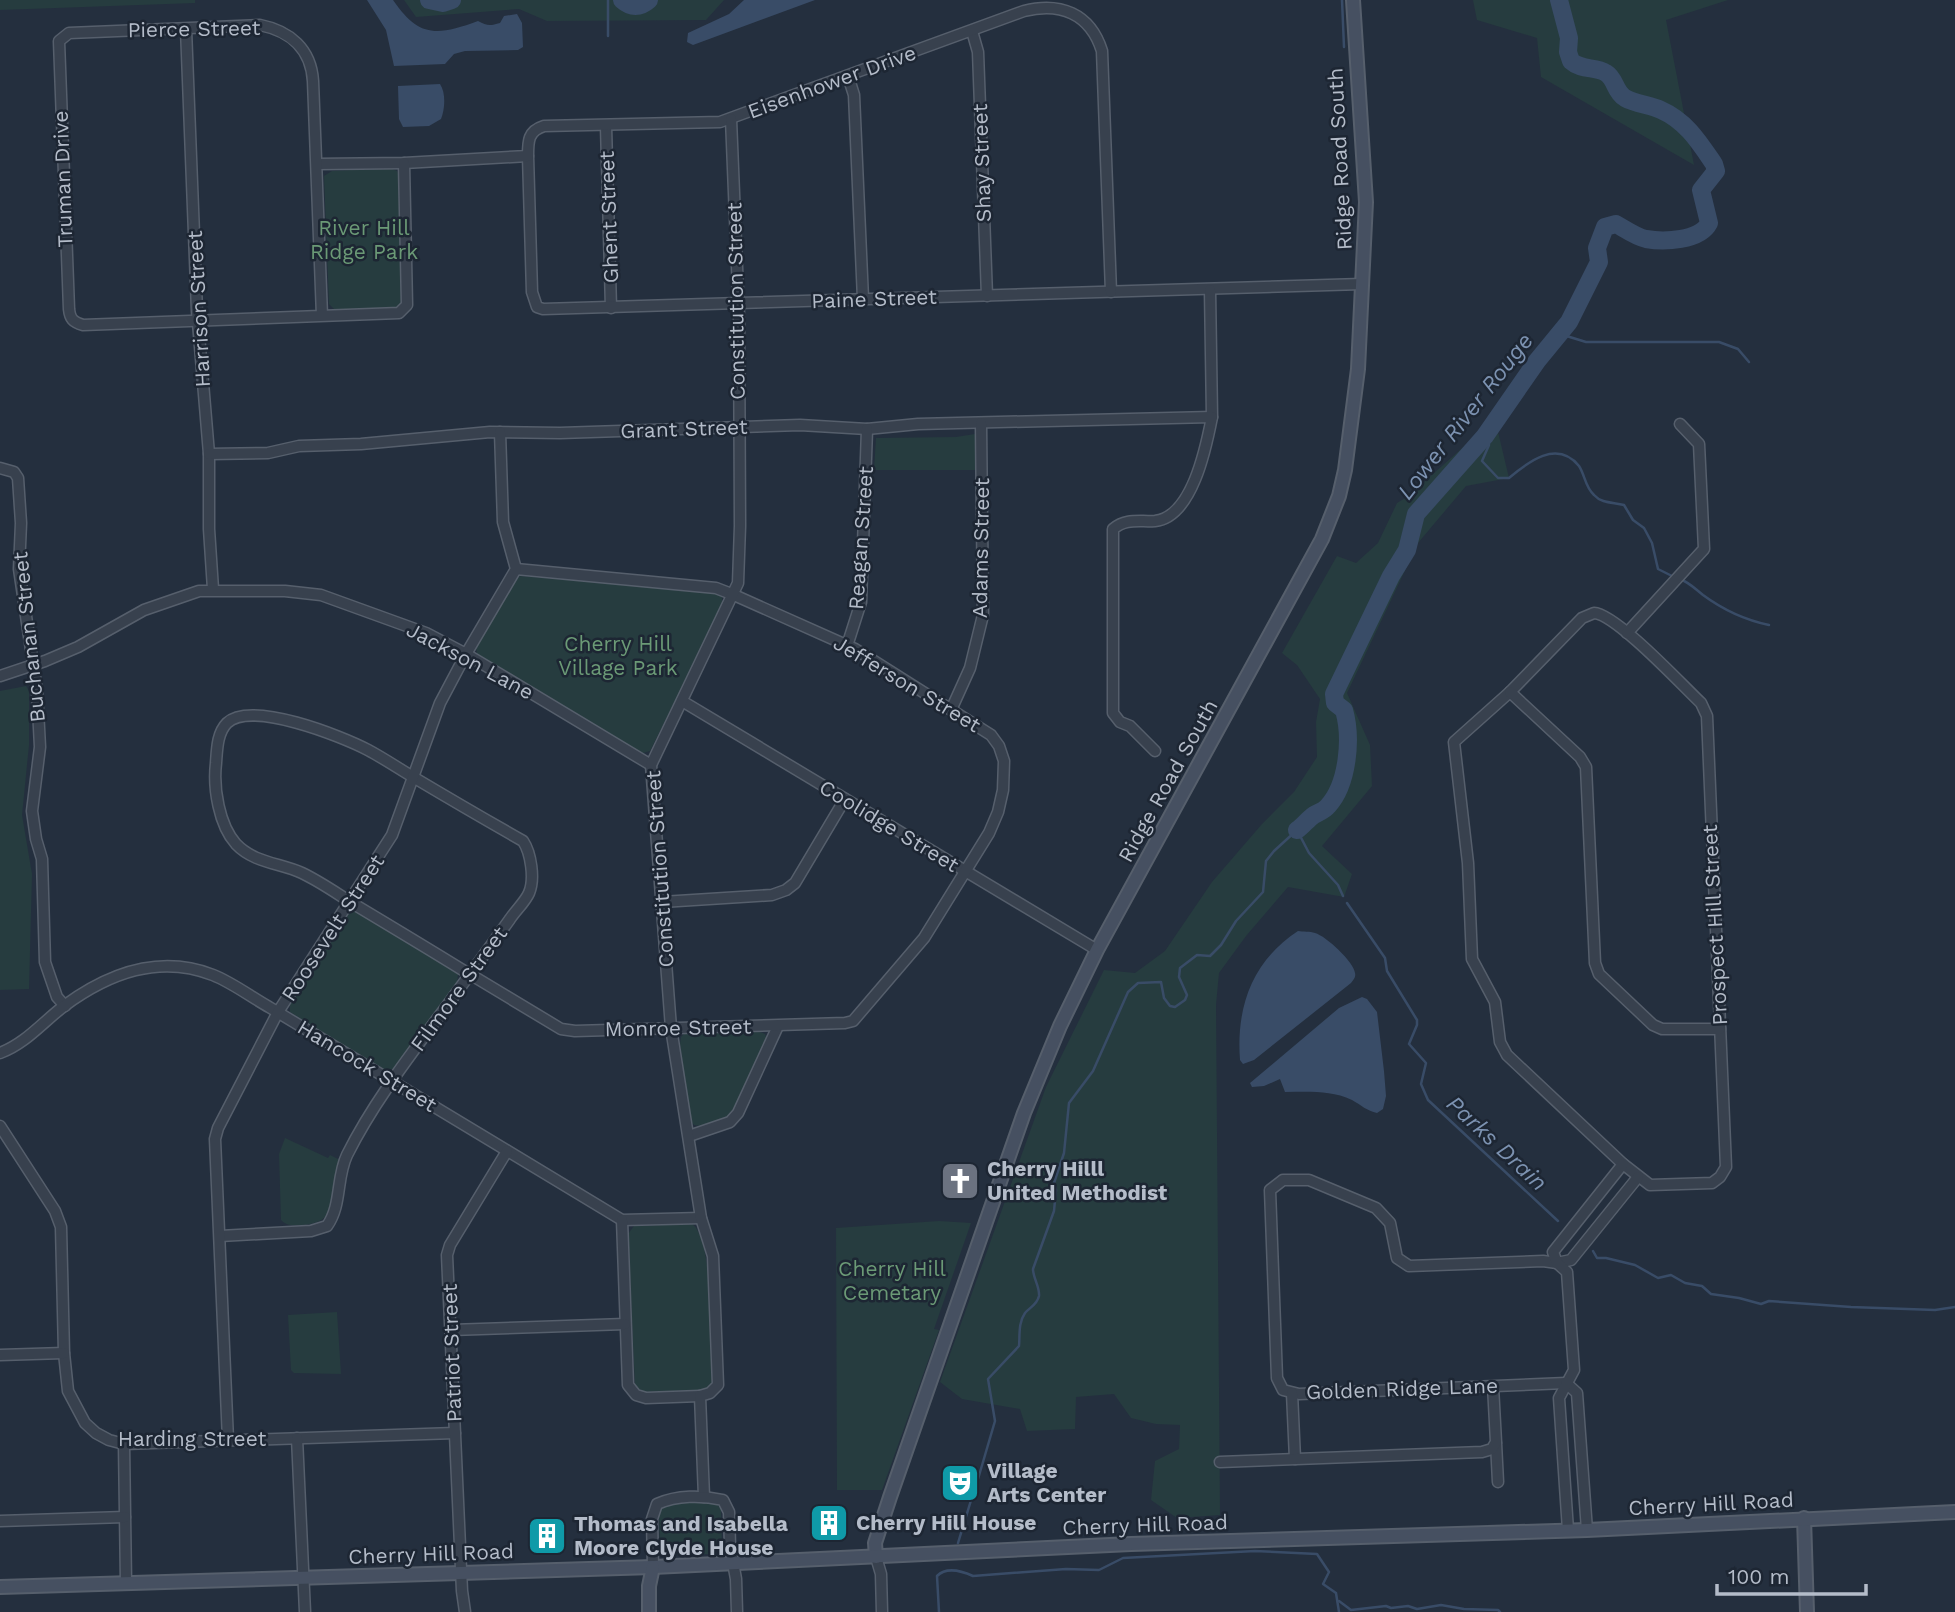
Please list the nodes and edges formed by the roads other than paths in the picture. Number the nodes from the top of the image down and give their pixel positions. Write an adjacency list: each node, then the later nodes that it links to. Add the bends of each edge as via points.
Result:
1 (1353, 0): 11 (main road, Ridge Road South, via 1366,202)
2 (186, 29): 4 (street, Pierce Street, via 69,33); 10 (street, Pierce Street, via 260,25 283,32 300,46 313,75); 19 (street, Harrison Street)
3 (972, 31): 5 (street, Eisenhower Drive); 13 (street, Eisenhower Drive, via 1047,6 1078,17 1096,35 1103,58); 14 (street, Shay Street, via 978,52)
4 (62, 37): 19 (street, Truman Drive, via 58,51 72,321 83,325)
5 (848, 76): 6 (street, Eisenhower Drive); 15 (street, via 854,95)
6 (731, 119): 7 (street, Eisenhower Drive); 16 (street, Constitution Street)
7 (606, 126): 8 (street, Eisenhower Drive, via 535,129); 17 (street, Ghent Street)
8 (528, 156): 9 (street); 17 (street, Paine Street, via 533,300 543,309)
9 (404, 163): 10 (street); 18 (street, via 407,305 399,313)
10 (318, 164): 18 (street, Pierce Street)
11 (1362, 284): 12 (street, Paine Street); 46 (main road, Ridge Road South, via 1350,441 1331,517)
12 (1210, 290): 13 (street, Paine Street); 20 (street)
13 (1111, 292): 14 (street, Paine Street)
14 (987, 296): 15 (street, Paine Street)
15 (863, 299): 16 (street, Paine Street)
16 (738, 304): 17 (street, Paine Street); 23 (street, Constitution Street)
17 (611, 307)
18 (322, 316): 19 (street)
19 (198, 321): 26 (street, Harrison Street)
20 (1212, 417): 21 (street, Grant Street); 39 (street, via 1205,452 1178,510 1167,519 1120,522 1113,529 1113,713)
21 (981, 423): 24 (street, Grant Street); 38 (street, Adams Street, via 983,615 970,668)
22 (1680, 424): 31 (street, via 1699,444 1704,548)
23 (739, 426): 24 (street, Grant Street); 25 (street, Grant Street); 30 (street, Constitution Street, via 740,526)
24 (867, 429): 32 (street, Reagan Street, via 861,602)
25 (500, 432): 26 (street, Grant Street); 28 (street, via 503,522)
26 (209, 454): 29 (street, Harrison Street)
27 (0, 468): 34 (street, Buchanan Street, via 15,472 18,478 19,569)
28 (516, 569): 30 (street, Jefferson Street, via 716,589); 33 (street, Roosevelt Street)
29 (213, 589): 33 (street, Jackson Lane, via 321,595 426,633); 34 (street, Jackson Lane, via 144,610 78,647)
30 (734, 595): 32 (street, Jefferson Street); 37 (street, Constitution Street)
31 (1627, 633): 36 (street, Prospect Hill Street, via 1605,615 1582,618); 52 (street, Prospect Hill Street, via 1701,703 1707,716)
32 (847, 646): 38 (street, Jefferson Street)
33 (466, 654): 40 (street, Jackson Lane); 41 (street, Roosevelt Street, via 440,702)
34 (34, 665): 35 (street, Jackson Lane); 48 (street, Buchanan Street, via 40,747 32,811 42,859 45,961 57,997)
35 (0, 676)
36 (1510, 692): 52 (street, via 1586,767 1599,974 1653,1025 1675,1031); 58 (street, Prospect Hill Street, via 1454,742 1468,863 1472,958 1495,1002 1500,1042 1507,1055)
37 (682, 701): 40 (street, Constitution Street); 42 (street, Coolidge Street)
38 (951, 710): 43 (street, Jefferson Street, via 991,734 1004,761 998,812)
39 (1154, 751)
40 (651, 765): 45 (street, Constitution Street)
41 (413, 777): 44 (street, Roosevelt Street, via 392,835); 44 (street, Monroe Street, via 368,750 280,719 253,714 239,717 221,732 215,770 218,796 234,842 246,853 304,874); 47 (street, Filmore Street, via 523,841 528,849 529,893)
42 (845, 799): 43 (street, Coolidge Street); 45 (street, via 795,883 786,890 772,895)
43 (965, 871): 46 (street, Coolidge Street); 50 (street, Monroe Street, via 924,938 853,1021)
44 (350, 902): 47 (street, Monroe Street); 49 (street, Roosevelt Street)
45 (662, 902): 51 (street, Constitution Street)
46 (1097, 950): 89 (main road, Ridge Road South, via 1024,1113 884,1515 875,1543)
47 (470, 974): 51 (street, Monroe Street, via 561,1028); 54 (street, Filmore Street)
48 (65, 1006): 49 (street, Hancock Street, via 116,975 165,964 216,976); 53 (street, Hancock Street)
49 (278, 1012): 54 (street, Hancock Street); 62 (street, Roosevelt Street, via 215,1139)
50 (778, 1026): 51 (street, Monroe Street); 56 (street, via 738,1113 730,1122)
51 (671, 1028): 56 (street, Constitution Street)
52 (1720, 1029): 59 (street, Prospect Hill Street, via 1726,1167 1712,1182 1650,1185)
53 (0, 1053)
54 (391, 1082): 57 (street, Hancock Street); 62 (street, Filmore Street, via 341,1168 337,1206 327,1226)
55 (0, 1126): 66 (street, Harding Street, via 61,1227)
56 (689, 1136): 60 (street, Constitution Street)
57 (507, 1151): 61 (street, Hancock Street); 65 (street, Patriot Street, via 450,1245)
58 (1623, 1164): 59 (street); 63 (street, via 1553,1252)
59 (1638, 1177): 63 (street, via 1571,1260)
60 (701, 1218): 61 (street); 71 (street, Constitution Street, via 713,1256 718,1385)
61 (622, 1220): 64 (street)
62 (220, 1236): 74 (street, Roosevelt Street)
63 (1557, 1263): 68 (street, via 1567,1272 1574,1370); 70 (street, Golden Ridge Lane, via 1409,1266 1397,1258 1392,1229 1380,1211 1309,1180 1278,1182 1270,1190 1277,1378 1281,1387)
64 (625, 1324): 65 (street); 71 (street, via 628,1385 636,1395)
65 (451, 1330): 72 (street, Patriot Street)
66 (64, 1353): 67 (street); 76 (street, Harding Street, via 68,1391 85,1423 108,1440)
67 (0, 1356)
68 (1566, 1383): 69 (street, Golden Ridge Lane); 77 (street, via 1577,1392); 78 (street, via 1559,1398)
69 (1493, 1386): 70 (street, Golden Ridge Lane); 75 (street)
70 (1292, 1393): 79 (street)
71 (700, 1396): 82 (street)
72 (455, 1433): 73 (street, Harding Street); 92 (street, Patriot Street)
73 (297, 1438): 74 (street, Harding Street); 93 (street)
74 (228, 1440): 76 (street, Harding Street)
75 (1496, 1442): 79 (street, via 1482,1452); 81 (street)
76 (124, 1444): 84 (street)
77 (1581, 1449): 78 (street); 88 (street)
78 (1562, 1451): 87 (street)
79 (1295, 1459): 80 (street)
80 (1220, 1462)
81 (1499, 1482)
82 (704, 1497): 90 (street, via 723,1500 729,1512); 91 (street, via 657,1504 652,1519)
83 (1955, 1511): 85 (main road, Cherry Hill Road)
84 (125, 1517): 86 (street); 94 (street)
85 (1804, 1518): 88 (main road, Cherry Hill Road); 101 (main road)
86 (0, 1521)
87 (1569, 1530): 88 (main road, Cherry Hill Road); 89 (main road, Cherry Hill Road)
88 (1587, 1530)
89 (876, 1557): 90 (main road, Cherry Hill Road); 100 (street)
90 (734, 1563): 91 (main road, Cherry Hill Road); 99 (street)
91 (653, 1567): 92 (main road, Cherry Hill Road); 98 (main road)
92 (462, 1572): 93 (main road, Cherry Hill Road); 97 (street, Patriot Street)
93 (302, 1578): 94 (main road, Cherry Hill Road); 96 (street)
94 (126, 1583): 95 (main road, Cherry Hill Road)
95 (0, 1587)
96 (305, 1612)
97 (465, 1612)
98 (649, 1612)
99 (737, 1612)
100 (882, 1612)
101 (1807, 1612)

